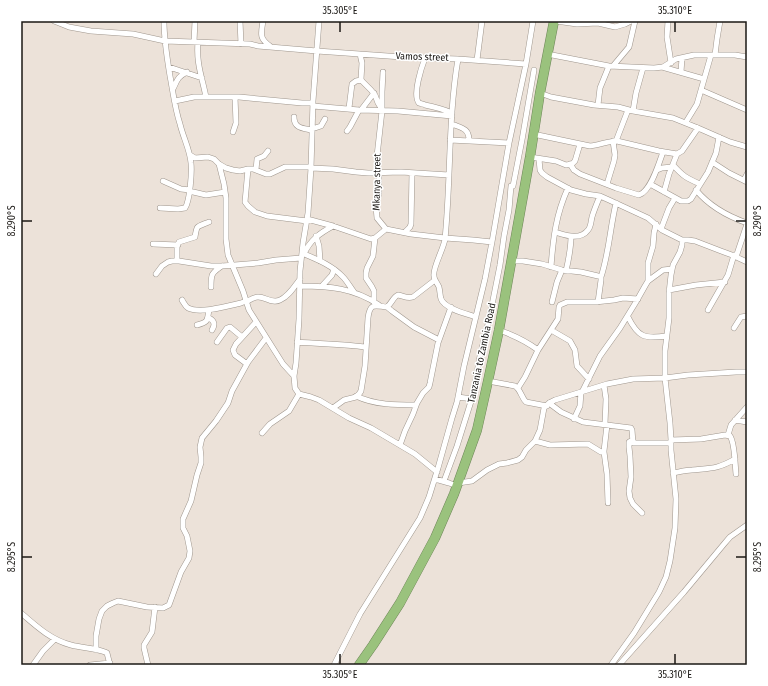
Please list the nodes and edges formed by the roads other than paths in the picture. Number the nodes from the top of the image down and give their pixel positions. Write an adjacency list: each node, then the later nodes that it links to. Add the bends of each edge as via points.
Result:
1 (54, 21): 14 (street, Vamos street, via 91,31 133,34)
2 (164, 21): 14 (street)
3 (195, 21): 15 (street)
4 (240, 21): 16 (street)
5 (263, 21): 17 (street, via 261,37)
6 (319, 21): 18 (street)
7 (482, 21): 26 (street)
8 (533, 21): 28 (street)
9 (555, 21): 10 (street, via 615,26); 20 (highway, Tanzania to Zambia Road)
10 (631, 21)
11 (635, 21): 29 (street, via 629,47)
12 (668, 21): 27 (street, via 667,37)
13 (720, 21): 21 (street)
14 (165, 41): 15 (street, Vamos street); 30 (street)
15 (196, 42): 16 (street, Vamos street); 33 (street, via 197,50)
16 (241, 44): 17 (street, Vamos street)
17 (270, 47): 18 (street, Vamos street)
18 (317, 51): 19 (street, Vamos street); 48 (street)
19 (360, 54): 23 (street, Vamos street); 40 (street)
20 (547, 54): 29 (street); 36 (highway, Tanzania to Zambia Road)
21 (713, 55): 22 (street); 24 (street); 39 (street)
22 (747, 57)
23 (425, 58): 25 (street, Vamos street); 55 (street, via 418,80 418,101)
24 (682, 58): 27 (street); 37 (street)
25 (458, 59): 26 (street, Vamos street); 55 (street)
26 (477, 60): 28 (street, Vamos street)
27 (671, 63): 31 (street)
28 (525, 66): 34 (street, Vamos street); 69 (street)
29 (611, 66): 32 (street); 49 (street, via 600,88)
30 (169, 67): 33 (street); 41 (street)
31 (662, 67): 32 (street); 37 (street)
32 (643, 68): 53 (street)
33 (192, 69): 38 (street); 38 (street); 41 (street, via 177,79)
34 (534, 70): 36 (street, Vamos street); 99 (street)
35 (383, 72): 52 (street, Mkanya street)
36 (544, 72): 44 (highway, Tanzania to Zambia Road)
37 (681, 72): 39 (street)
38 (202, 78): 45 (street)
39 (704, 79): 42 (street)
40 (361, 80): 43 (street); 50 (street, via 352,84)
41 (173, 90): 47 (street)
42 (701, 90): 54 (street); 58 (street, via 697,104)
43 (374, 93): 51 (street); 52 (street)
44 (540, 93): 49 (street); 64 (highway, Tanzania to Zambia Road)
45 (206, 97): 46 (street); 47 (street)
46 (235, 97): 48 (street); 63 (street, via 236,123)
47 (174, 101): 75 (street)
48 (313, 104): 50 (street); 61 (street)
49 (598, 105): 53 (street)
50 (349, 108): 51 (street)
51 (360, 110): 52 (street); 62 (street)
52 (382, 110): 55 (street); 88 (street, Mkanya street, via 377,156)
53 (631, 110): 58 (street); 68 (street)
54 (747, 110)
55 (452, 115): 59 (street)
56 (294, 117): 61 (street, via 295,125)
57 (325, 119): 61 (street, via 321,126)
58 (686, 122): 60 (street)
59 (452, 124): 66 (street); 67 (street, via 465,130)
60 (698, 128): 65 (street); 74 (street, via 682,151)
61 (312, 129): 83 (street)
62 (347, 130)
63 (232, 132)
64 (533, 134): 70 (street); 76 (highway, Tanzania to Zambia Road)
65 (719, 136): 71 (street); 79 (street)
66 (450, 140): 67 (street); 91 (street)
67 (469, 140): 69 (street)
68 (615, 141): 70 (street, via 597,146); 73 (street); 95 (street, via 614,161)
69 (510, 142): 98 (street)
70 (580, 144): 81 (street, via 575,161)
71 (747, 147)
72 (268, 151): 86 (street, via 257,159)
73 (663, 152): 74 (street); 87 (street)
74 (677, 154): 82 (street)
75 (190, 156): 77 (street); 84 (street)
76 (530, 157): 78 (street); 94 (highway, Tanzania to Zambia Road)
77 (200, 158): 80 (street, via 208,157); 84 (street)
78 (539, 159): 81 (street); 100 (street, via 540,170 546,177)
79 (712, 162): 93 (street); 97 (street)
80 (219, 164): 85 (street, via 233,170); 103 (street)
81 (570, 164): 95 (street, via 580,174)
82 (672, 166): 87 (street); 97 (street, via 685,177); 104 (street)
83 (311, 168): 86 (street, via 285,167 270,174); 88 (street); 109 (street)
84 (191, 169): 102 (street)
85 (248, 169): 86 (street); 109 (street, via 245,202 251,210 267,216)
86 (256, 170)
87 (657, 170): 96 (street)
88 (378, 173): 89 (street); 114 (street, Mkanya street, via 376,213)
89 (412, 173): 91 (street); 116 (street, via 411,224)
90 (747, 174): 93 (street)
91 (449, 175): 121 (street)
92 (163, 181): 102 (street)
93 (745, 181)
94 (524, 184): 99 (street); 130 (highway, Tanzania to Zambia Road)
95 (606, 184): 96 (street, via 639,195)
96 (650, 184): 104 (street)
97 (700, 184): 101 (street)
98 (502, 186): 99 (street); 123 (street)
99 (512, 186): 190 (street, via 490,320)
100 (568, 188): 105 (street); 117 (street, via 559,211)
101 (696, 190): 106 (street, via 688,201); 112 (street, via 712,206)
102 (190, 191): 103 (street, via 206,195); 108 (street, via 185,208)
103 (225, 192): 132 (street, via 226,239)
104 (664, 192): 106 (street)
105 (600, 196): 107 (street); 119 (street, via 588,230 584,234)
106 (676, 198): 115 (street)
107 (616, 204): 111 (street); 139 (street)
108 (160, 208)
109 (307, 220): 113 (street); 126 (street)
110 (209, 222): 125 (street, via 197,227 196,238 179,242)
111 (656, 224): 115 (street); 142 (street, via 648,263)
112 (747, 224): 127 (street)
113 (333, 226): 118 (street); 120 (street, via 371,239)
114 (386, 229): 116 (street); 120 (street)
115 (661, 229): 122 (street)
116 (405, 232): 121 (street)
117 (555, 232): 119 (street); 134 (street)
118 (316, 236): 126 (street); 129 (street, via 320,246)
119 (571, 236): 137 (street, via 570,256)
120 (375, 238): 152 (street, via 366,273 366,278 374,291)
121 (445, 238): 123 (street); 141 (street, via 434,271)
122 (682, 240): 127 (street, via 695,241); 136 (street, via 680,252)
123 (492, 242): 161 (street)
124 (153, 244): 125 (street)
125 (178, 245): 128 (street)
126 (303, 255): 129 (street); 132 (street); 140 (street)
127 (735, 256): 131 (street); 143 (street)
128 (177, 261): 133 (street); 138 (street, via 168,262)
129 (320, 261): 135 (street)
130 (511, 261): 134 (street); 168 (highway, Tanzania to Zambia Road)
131 (747, 262)
132 (232, 265): 133 (street); 151 (street)
133 (222, 266): 146 (street, via 212,274)
134 (551, 267): 137 (street)
135 (334, 268): 145 (street); 148 (street)
136 (672, 269): 142 (street, via 663,270); 147 (street)
137 (564, 270): 139 (street); 153 (street, via 557,282)
138 (156, 274)
139 (601, 277): 154 (street)
140 (300, 279): 144 (street); 151 (street, via 289,294 280,300 258,297)
141 (435, 280): 156 (street, via 413,297 395,296); 157 (street, via 441,299)
142 (648, 281): 149 (street)
143 (725, 282): 147 (street); 159 (street)
144 (300, 286): 145 (street); 175 (street)
145 (322, 286): 148 (street)
146 (211, 287)
147 (669, 290): 170 (street)
148 (354, 292): 152 (street)
149 (638, 299): 154 (street, via 623,298); 162 (street)
150 (182, 300): 158 (street, via 188,308)
151 (246, 302): 158 (street); 164 (street)
152 (374, 302): 155 (street)
153 (552, 302)
154 (598, 302): 169 (street, via 567,302 560,305 558,319)
155 (379, 306): 156 (street); 176 (street, via 370,308 368,312)
156 (387, 307): 173 (street, via 414,327)
157 (451, 307): 161 (street); 173 (street)
158 (209, 310): 163 (street)
159 (708, 310)
160 (747, 316): 166 (street, via 741,317)
161 (476, 317): 189 (street)
162 (628, 317): 170 (street, via 643,336); 182 (street, via 600,356)
163 (209, 318): 165 (street); 167 (street, via 214,324)
164 (256, 322): 171 (street); 172 (street)
165 (197, 325)
166 (734, 328)
167 (212, 330)
168 (499, 330): 177 (street); 183 (highway, Tanzania to Zambia Road)
169 (551, 330): 177 (street); 182 (street, via 570,341 575,350 577,366)
170 (666, 336): 181 (street)
171 (242, 337): 174 (street, via 230,327); 178 (street, via 233,352)
172 (266, 338): 178 (street); 180 (street)
173 (439, 340): 192 (street, via 429,387)
174 (217, 342)
175 (298, 342): 176 (street); 180 (street)
176 (365, 347): 188 (street, via 361,390)
177 (538, 350): 185 (street)
178 (247, 364): 216 (street, via 228,403 202,438 201,463 192,501 183,519 190,551 189,558 169,605 163,608)
179 (747, 372): 181 (street)
180 (294, 376): 187 (street, via 295,388)
181 (665, 378): 184 (street, via 633,379); 203 (street)
182 (588, 379): 186 (street)
183 (488, 381): 185 (street); 212 (highway, Tanzania to Zambia Road, via 476,430)
184 (604, 385): 186 (street); 198 (street)
185 (518, 388): 191 (street, via 526,402)
186 (581, 392): 191 (street); 195 (street, via 580,406)
187 (299, 394): 194 (street, via 319,400); 199 (street, via 289,411)
188 (356, 396): 192 (street, via 372,402); 194 (street, via 344,400)
189 (458, 397): 190 (street); 207 (street)
190 (472, 399): 211 (street)
191 (548, 404): 195 (street); 202 (street, via 544,408)
192 (416, 405): 204 (street)
193 (747, 407): 196 (street)
194 (333, 408): 204 (street)
195 (574, 419): 198 (street)
196 (735, 420): 197 (street); 200 (street)
197 (747, 422)
198 (606, 425): 201 (street, via 631,428); 205 (street)
199 (262, 433)
200 (728, 435): 203 (street); 206 (street, via 732,438)
201 (632, 440): 203 (street, via 634,443); 214 (street, via 628,447 630,498)
202 (535, 441): 205 (street, via 550,444 588,444); 212 (street, via 518,460 499,464 472,481)
203 (671, 441): 208 (street)
204 (400, 445): 207 (street)
205 (604, 452): 213 (street)
206 (734, 459): 208 (street, via 707,470); 209 (street)
207 (437, 472): 210 (street)
208 (673, 473): 226 (street, via 676,499 675,528 666,577 634,633)
209 (736, 474)
210 (434, 479): 211 (street); 224 (street, via 420,518 360,614)
211 (444, 481): 212 (street)
212 (458, 484): 225 (highway, Tanzania to Zambia Road, via 435,538 400,603)
213 (608, 503)
214 (642, 513)
215 (747, 525): 227 (street, via 727,540)
216 (155, 607): 219 (street, via 118,601 107,606 99,619); 223 (street, via 152,634 144,645)
217 (21, 613): 218 (street)
218 (55, 639): 219 (street, via 69,645); 221 (street)
219 (96, 650): 220 (street, via 107,653)
220 (110, 664): 222 (street)
221 (33, 665)
222 (90, 665)
223 (148, 665)
224 (334, 665)
225 (359, 665)
226 (610, 665)
227 (619, 665)

